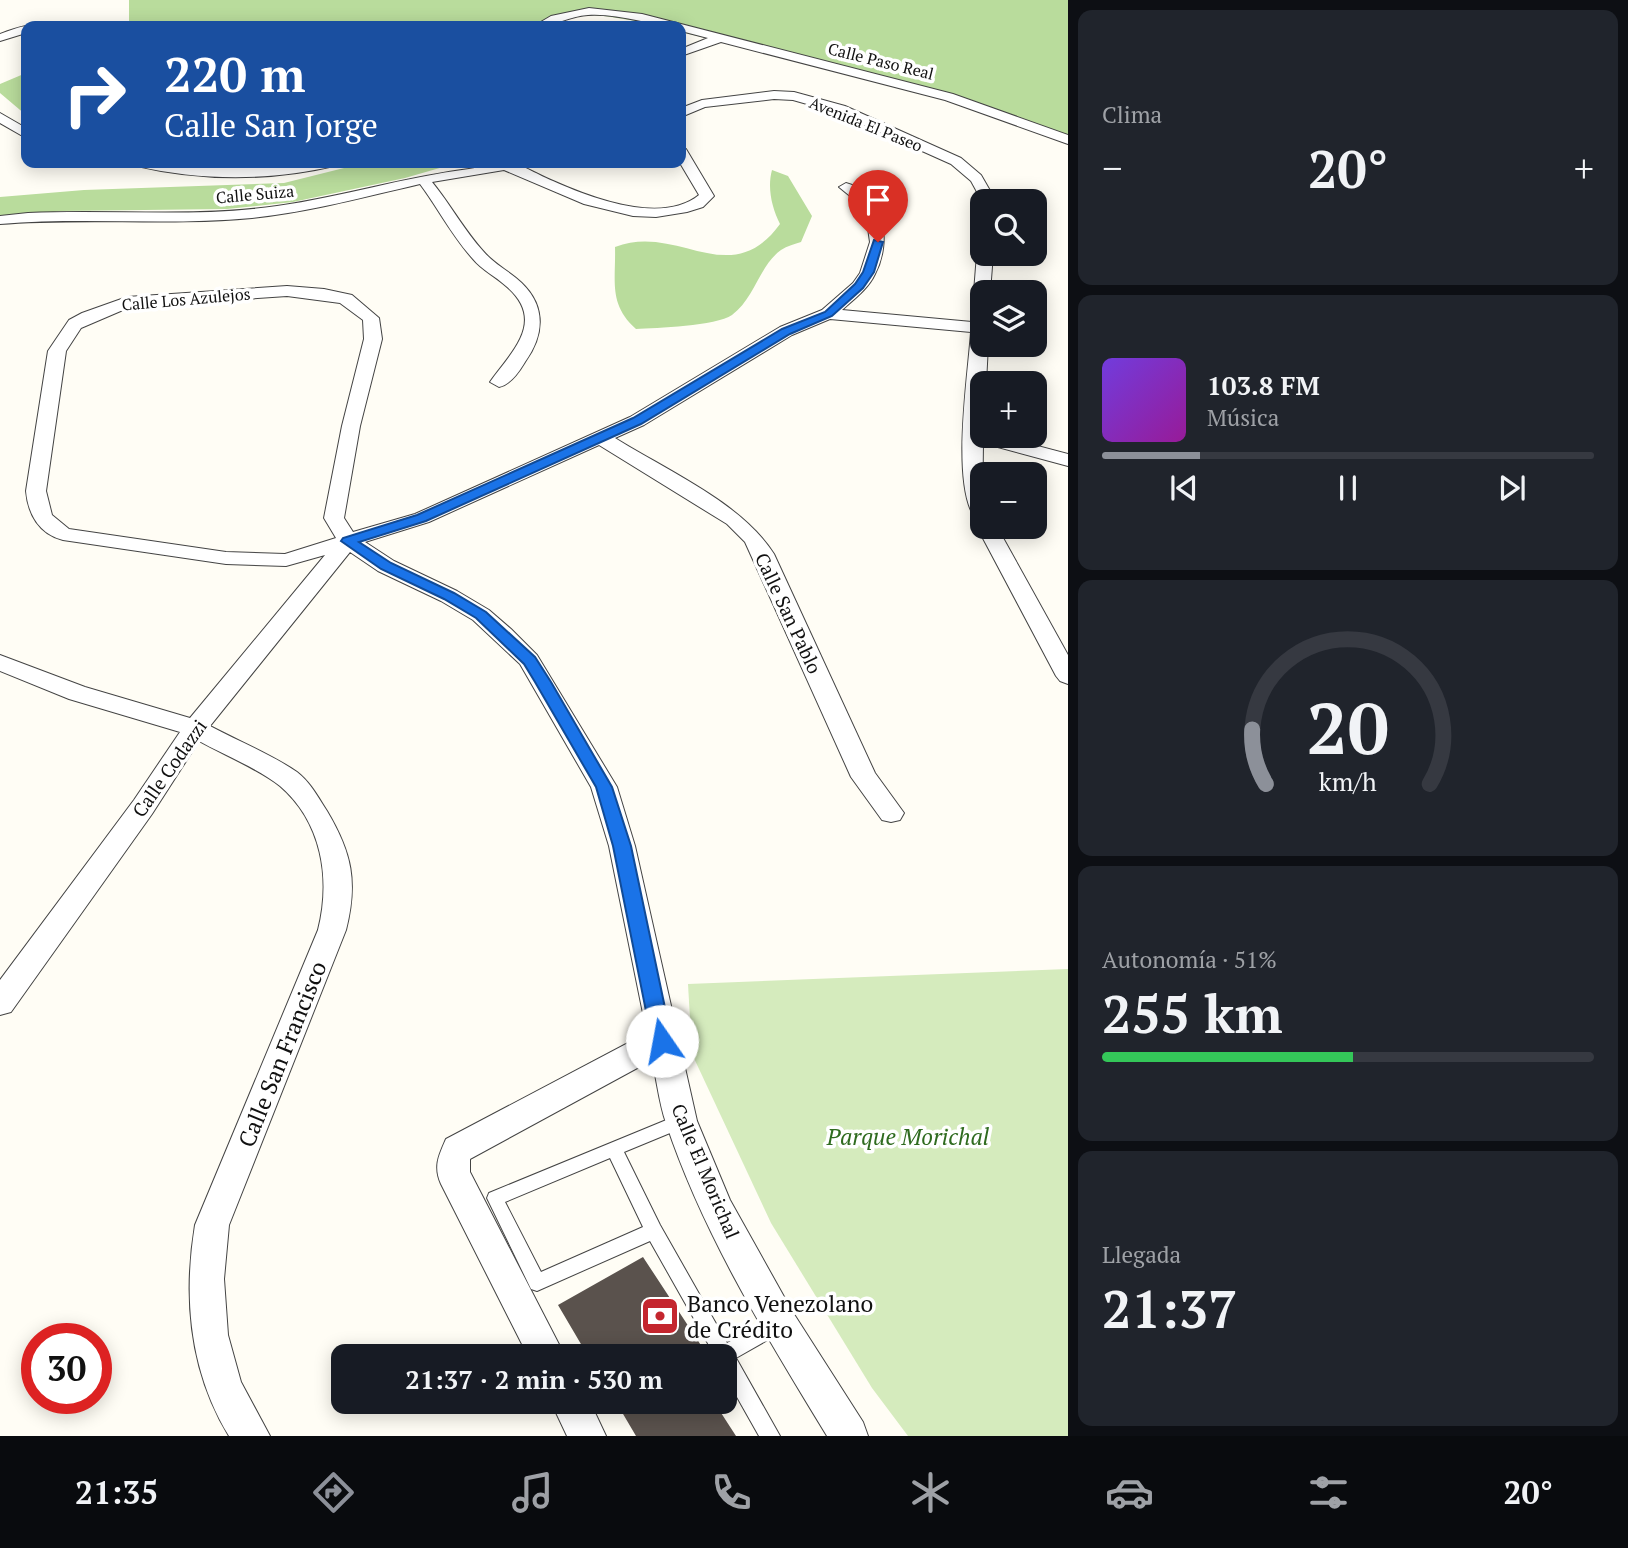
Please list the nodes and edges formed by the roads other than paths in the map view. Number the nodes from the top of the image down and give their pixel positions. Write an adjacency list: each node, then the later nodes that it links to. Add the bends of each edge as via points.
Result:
1 (547, 21): 2 (street, via 595,11)
2 (655, 21)
3 (686, 29): 6 (street, Calle Paso Real)
4 (21, 31): 5 (street)
5 (0, 38)
6 (720, 38): 7 (street); 12 (street, Calle Paso Real, via 938,94)
7 (686, 51)
8 (686, 111): 20 (street, Avenida El Paseo, via 702,104 774,95 810,99 956,162 977,178)
9 (0, 117): 10 (street)
10 (21, 131): 11 (street)
11 (0, 134)
12 (1068, 140)
13 (686, 160): 17 (street, via 707,196 701,203 673,211 612,210)
14 (179, 168): 15 (street, via 256,173)
15 (309, 168)
16 (485, 168): 18 (street, Calle Suiza)
17 (516, 168)
18 (423, 179): 21 (street, Calle Suiza, via 265,212); 24 (street, via 478,255 514,284 534,312 534,328 513,369)
19 (846, 187): 22 (street, via 867,202 878,242 864,279)
20 (983, 189)
21 (0, 220)
22 (828, 314): 23 (street); 25 (street, Calle Los Azulejos, via 786,331)
23 (970, 327)
24 (499, 382)
25 (601, 438): 29 (street, Calle Los Azulejos, via 422,518); 33 (street, Calle San Pablo, via 713,505 753,538 864,777)
26 (1023, 448): 27 (street)
27 (1068, 460)
28 (994, 539): 31 (street)
29 (348, 541): 29 (street, Calle Los Azulejos, via 334,518 373,339 371,318 362,309 346,299 287,291 127,302 75,324 57,351 36,492 37,512 46,523 63,534 264,561 286,560); 32 (street, Calle Codazzi); 35 (street, Calle El Morichal, via 481,615 529,660 543,682 604,787 622,846)
30 (0, 662): 32 (street, Calle San Francisco, via 77,693)
31 (1068, 676)
32 (195, 728): 34 (street, Calle Codazzi); 45 (street, Calle San Francisco, via 288,779 305,797 331,841 338,871 339,902 332,930 212,1225 207,1248 205,1292 213,1347 224,1390)
33 (891, 813)
34 (0, 1003)
35 (662, 1041): 36 (street, Calle El Morichal); 40 (street, via 458,1149 453,1161 453,1172)
36 (681, 1121): 37 (lane); 39 (street, Calle El Morichal, via 717,1209)
37 (613, 1148): 38 (lane); 38 (lane, via 495,1198 537,1283)
38 (654, 1231): 41 (lane)
39 (779, 1324): 42 (lane); 48 (street, Calle El Morichal)
40 (541, 1344)
41 (718, 1344)
42 (737, 1348)
43 (737, 1378): 47 (lane)
44 (576, 1414): 46 (street)
45 (251, 1436)
46 (587, 1436)
47 (770, 1436)
48 (849, 1436)

